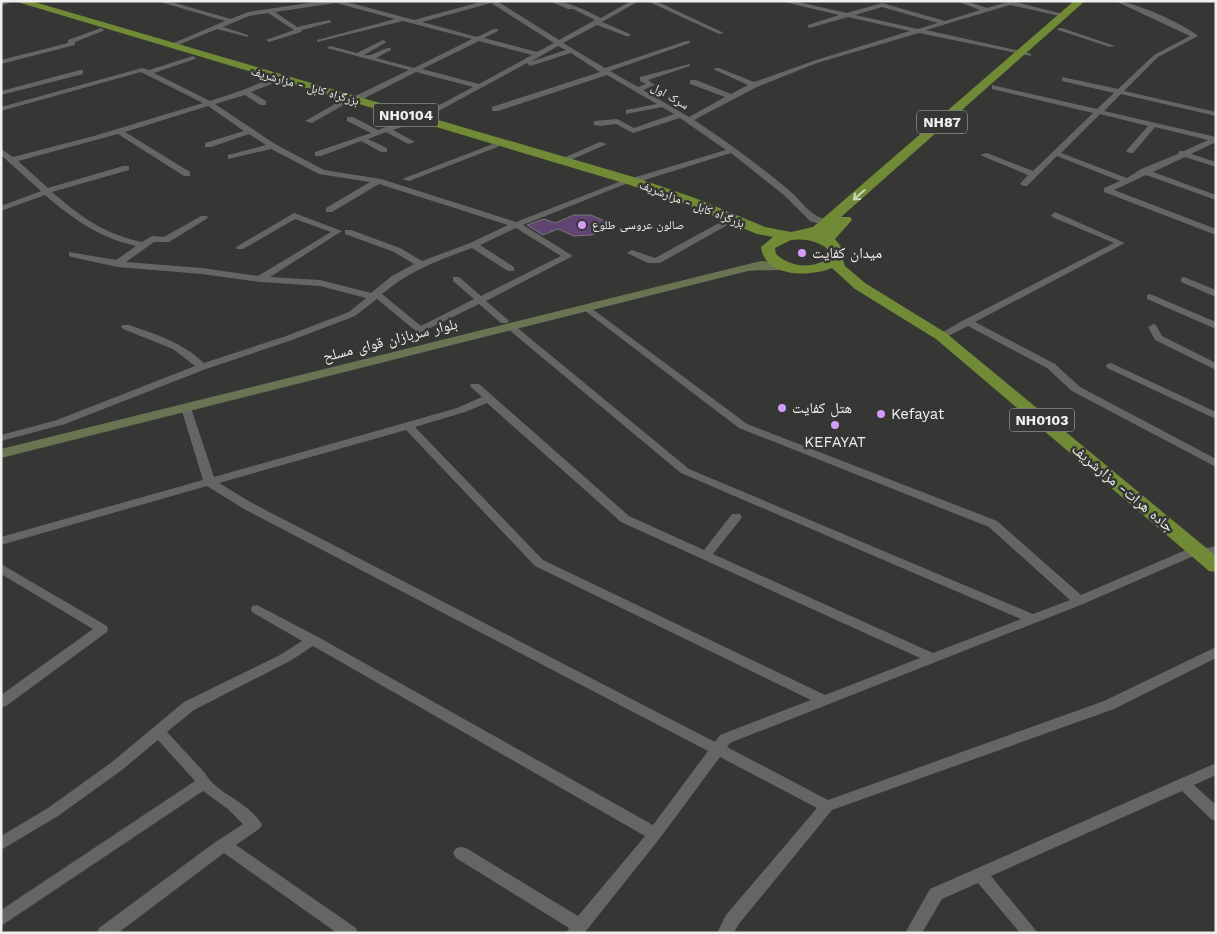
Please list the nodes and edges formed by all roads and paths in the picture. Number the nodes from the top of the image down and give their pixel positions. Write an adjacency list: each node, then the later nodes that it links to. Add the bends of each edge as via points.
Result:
1 (160, 1): 18 (street)
2 (336, 1): 14 (street); 17 (street)
3 (492, 1): 21 (street); 38 (street, سرک اول)
4 (552, 1): 19 (street)
5 (636, 1): 19 (street)
6 (650, 1): 30 (street)
7 (783, 1): 15 (street)
8 (959, 1): 13 (street)
9 (1080, 1): 16 (highway, NH87)
10 (1090, 1): 26 (highway, NH87)
11 (1118, 1): 65 (street, via 1195,36 1156,56)
12 (8, 2): 27 (highway, بزرگراه کابل - مزارشریف / NH0104); 39 (highway, بزرگراه کابل - مزارشریف / NH0104)
13 (987, 10): 16 (street, via 1010,3); 22 (street)
14 (269, 11): 18 (street); 25 (street)
15 (849, 15): 22 (street, via 882,5); 23 (street); 29 (street)
16 (1064, 15): 45 (highway, NH87)
17 (403, 19): 21 (street); 35 (street)
18 (231, 21): 24 (street)
19 (598, 21): 31 (street); 38 (street)
20 (329, 22): 25 (street)
21 (414, 22): 33 (street)
22 (944, 22): 29 (street)
23 (810, 26)
24 (216, 27): 32 (street); 39 (street)
25 (297, 29): 34 (street)
26 (1060, 29): 40 (street); 45 (highway, NH87)
27 (101, 30): 47 (highway, بزرگراه کابل - مزارشریف / NH0104); 49 (street, via 70,41 73,44)
28 (496, 30): 33 (street)
29 (916, 30): 45 (street); 60 (street)
30 (721, 34)
31 (628, 35)
32 (246, 36)
33 (478, 39): 44 (street); 53 (street)
34 (269, 40)
35 (319, 42)
36 (383, 42): 46 (street)
37 (688, 42): 54 (street)
38 (558, 43): 43 (street, سرک اول); 44 (street)
39 (171, 46): 56 (highway, بزرگراه کابل - مزارشریف / NH0104)
40 (1112, 46)
41 (330, 48): 46 (street)
42 (389, 49): 48 (street)
43 (571, 52): 50 (street); 54 (street, سرک اول)
44 (536, 54): 61 (street)
45 (1025, 54): 62 (highway, NH87); 123 (highway, NH87, one-way to 123)
46 (358, 55): 48 (street)
47 (193, 58): 55 (street); 56 (highway, بزرگراه کابل - مزارشریف / NH0104)
48 (370, 58): 53 (street)
49 (1, 62)
50 (530, 64)
51 (688, 65): 63 (street, via 643,79 651,85)
52 (716, 69): 60 (street)
53 (415, 70): 61 (street); 68 (street)
54 (605, 72): 63 (street, سرک اول); 73 (street)
55 (148, 73): 59 (street, via 142,70); 69 (street)
56 (276, 79): 64 (street); 68 (highway, بزرگراه کابل - مزارشریف / NH0104)
57 (1065, 79): 65 (street)
58 (693, 82): 67 (street)
59 (98, 83): 66 (street, via 77,70); 72 (street)
60 (754, 84): 67 (street)
61 (478, 86): 79 (street)
62 (994, 87): 74 (street); 128 (highway, NH87, via 830,234 828,239)
63 (636, 90): 71 (street, سرک اول)
64 (246, 92): 69 (street); 70 (street)
65 (1121, 92): 74 (street); 76 (street)
66 (1, 93)
67 (731, 97): 80 (street)
68 (350, 101): 79 (highway, بزرگراه کابل - مزارشریف / NH0104); 81 (street)
69 (209, 103): 85 (street); 86 (street)
70 (263, 103)
71 (662, 105): 75 (street); 77 (street, سرک اول)
72 (1, 109)
73 (496, 109)
74 (1097, 111): 83 (street); 99 (street)
75 (629, 112)
76 (1216, 114)
77 (680, 115): 80 (street, سرک اول); 82 (street, via 635,130 617,121)
78 (350, 119): 87 (street)
79 (416, 120): 84 (street); 94 (highway, بزرگراه کابل - مزارشریف / NH0104); 105 (highway, بزرگراه کابل - مزارشریف / NH0104)
80 (689, 120): 96 (street, سرک اول)
81 (308, 121)
82 (597, 123)
83 (1154, 124): 89 (street); 98 (street)
84 (387, 130): 87 (street); 90 (street)
85 (119, 131): 104 (street); 109 (street)
86 (251, 131): 92 (street); 93 (street)
87 (378, 133): 88 (street)
88 (362, 139): 95 (street); 101 (street)
89 (1216, 139): 100 (street)
90 (411, 142)
91 (603, 144): 105 (street)
92 (208, 145)
93 (272, 146): 103 (street); 112 (street, via 322,172)
94 (496, 146): 111 (street); 114 (highway, بزرگراه کابل - مزارشریف / NH0104)
95 (384, 150)
96 (733, 150): 114 (street); 123 (street, سرک اول, via 814,219)
97 (1, 151): 104 (street)
98 (1130, 151)
99 (1055, 153): 110 (street); 113 (street)
100 (1182, 153): 106 (street); 108 (street)
101 (318, 154)
102 (984, 155): 110 (street)
103 (231, 157)
104 (13, 160): 116 (street)
105 (563, 160): 114 (highway, بزرگراه کابل - مزارشریف / NH0104)
106 (1216, 165)
107 (126, 168): 116 (street)
108 (1144, 171): 113 (street); 117 (street)
109 (187, 174)
110 (1033, 174): 115 (street)
111 (406, 179)
112 (378, 180): 119 (street); 124 (street)
113 (1126, 180): 126 (street, via 1107,190)
114 (628, 182): 122 (highway, بزرگراه کابل - مزارشریف / NH0104); 124 (street); 127 (highway, بزرگراه کابل - مزارشریف / NH0104, via 690,201 762,231)
115 (1024, 184)
116 (48, 191): 118 (street); 129 (street, via 102,233)
117 (1216, 198)
118 (1, 209)
119 (329, 210)
120 (1054, 215): 150 (street, via 1122,243)
121 (204, 218): 129 (street, via 166,240 152,239)
122 (728, 221): 132 (highway, بزرگراه کابل - مزارشریف / NH0104, via 761,236); 133 (street, via 654,262)
123 (827, 223): 127 (highway, NH87, via 818,230)
124 (516, 225): 130 (street); 148 (street, via 568,256)
125 (348, 232): 137 (street, via 397,250)
126 (1216, 232)
127 (795, 236): 128 (highway, via 818,238); 132 (highway, via 772,242)
128 (832, 244): 135 (highway, via 838,252)
129 (143, 245): 136 (street)
130 (473, 245): 137 (street); 139 (street)
131 (240, 247): 142 (street, via 294,216 338,230)
132 (768, 249): 138 (highway, via 773,260); 151 (main road, بلوار سربازان قوای مسلح, via 754,260)
133 (632, 253)
134 (72, 254): 136 (street)
135 (836, 260): 140 (highway, via 825,267); 144 (highway, NH0103, via 839,268)
136 (117, 264): 142 (street)
137 (420, 264): 146 (street, via 395,278)
138 (787, 267): 140 (highway); 149 (main road, بلوار سربازان قوای مسلح, via 748,267)
139 (511, 269)
140 (808, 270): 144 (highway, NH0103)
141 (456, 278): 148 (street)
142 (260, 279): 146 (street, via 320,283)
143 (1184, 280): 145 (street)
144 (860, 286): 155 (highway, جاده هرات- مزارشریف / NH0103)
145 (1216, 294)
146 (376, 296): 148 (street, via 420,330); 157 (street, via 352,314)
147 (1150, 297): 152 (street)
148 (479, 300): 151 (street)
149 (587, 308): 151 (main road, بلوار سربازان قوای مسلح); 175 (street, via 743,426 994,524)
150 (967, 322): 155 (street); 167 (street, via 1050,366 1076,389)
151 (508, 324): 161 (main road, بلوار سربازان قوای مسلح); 165 (main road, بلوار سربازان قوای مسلح); 177 (street, via 686,471)
152 (1216, 326)
153 (126, 327): 157 (street, via 166,341 194,358)
154 (1153, 327): 158 (street, via 1158,338)
155 (941, 336): 171 (highway, جاده هرات- مزارشریف / NH0103)
156 (1111, 366): 162 (street)
157 (202, 367): 164 (street, via 61,422)
158 (1216, 367)
159 (475, 386): 160 (street)
160 (489, 398): 163 (street); 172 (street, via 624,519)
161 (186, 408): 166 (main road, بلوار سربازان قوای مسلح); 168 (street)
162 (1216, 416)
163 (408, 426): 168 (street); 182 (street, via 539,563)
164 (1, 438)
165 (1, 446)
166 (1, 454)
167 (1216, 464)
168 (210, 483): 170 (street); 184 (street, via 248,506)
169 (736, 518): 172 (street)
170 (1, 541)
171 (1204, 551): 173 (highway, جاده هرات- مزارشریف / NH0103); 175 (street)
172 (705, 556): 180 (street)
173 (1216, 566)
174 (1, 568): 181 (street, via 102,629)
175 (1079, 601): 177 (street)
176 (257, 609): 178 (street)
177 (1033, 620): 180 (street)
178 (313, 640): 183 (street, via 285,658 189,706); 190 (street)
179 (1216, 652): 188 (street, via 1109,705)
180 (933, 658): 182 (street)
181 (3, 698)
182 (824, 700): 184 (street, via 725,739)
183 (158, 731): 186 (street); 191 (street, via 61,806)
184 (718, 749): 188 (street); 190 (street)
185 (1216, 769): 187 (street)
186 (203, 783): 192 (street, via 254,825); 195 (street)
187 (1184, 784): 189 (street); 194 (street)
188 (827, 806): 199 (street, via 732,920)
189 (1216, 816)
190 (655, 834): 196 (street)
191 (1, 844)
192 (225, 844): 197 (street); 198 (street)
193 (461, 853): 196 (street)
194 (980, 874): 200 (street, via 936,894); 201 (street)
195 (1, 919)
196 (577, 929)
197 (105, 933)
198 (350, 933)
199 (725, 933)
200 (913, 933)
201 (1030, 933)

